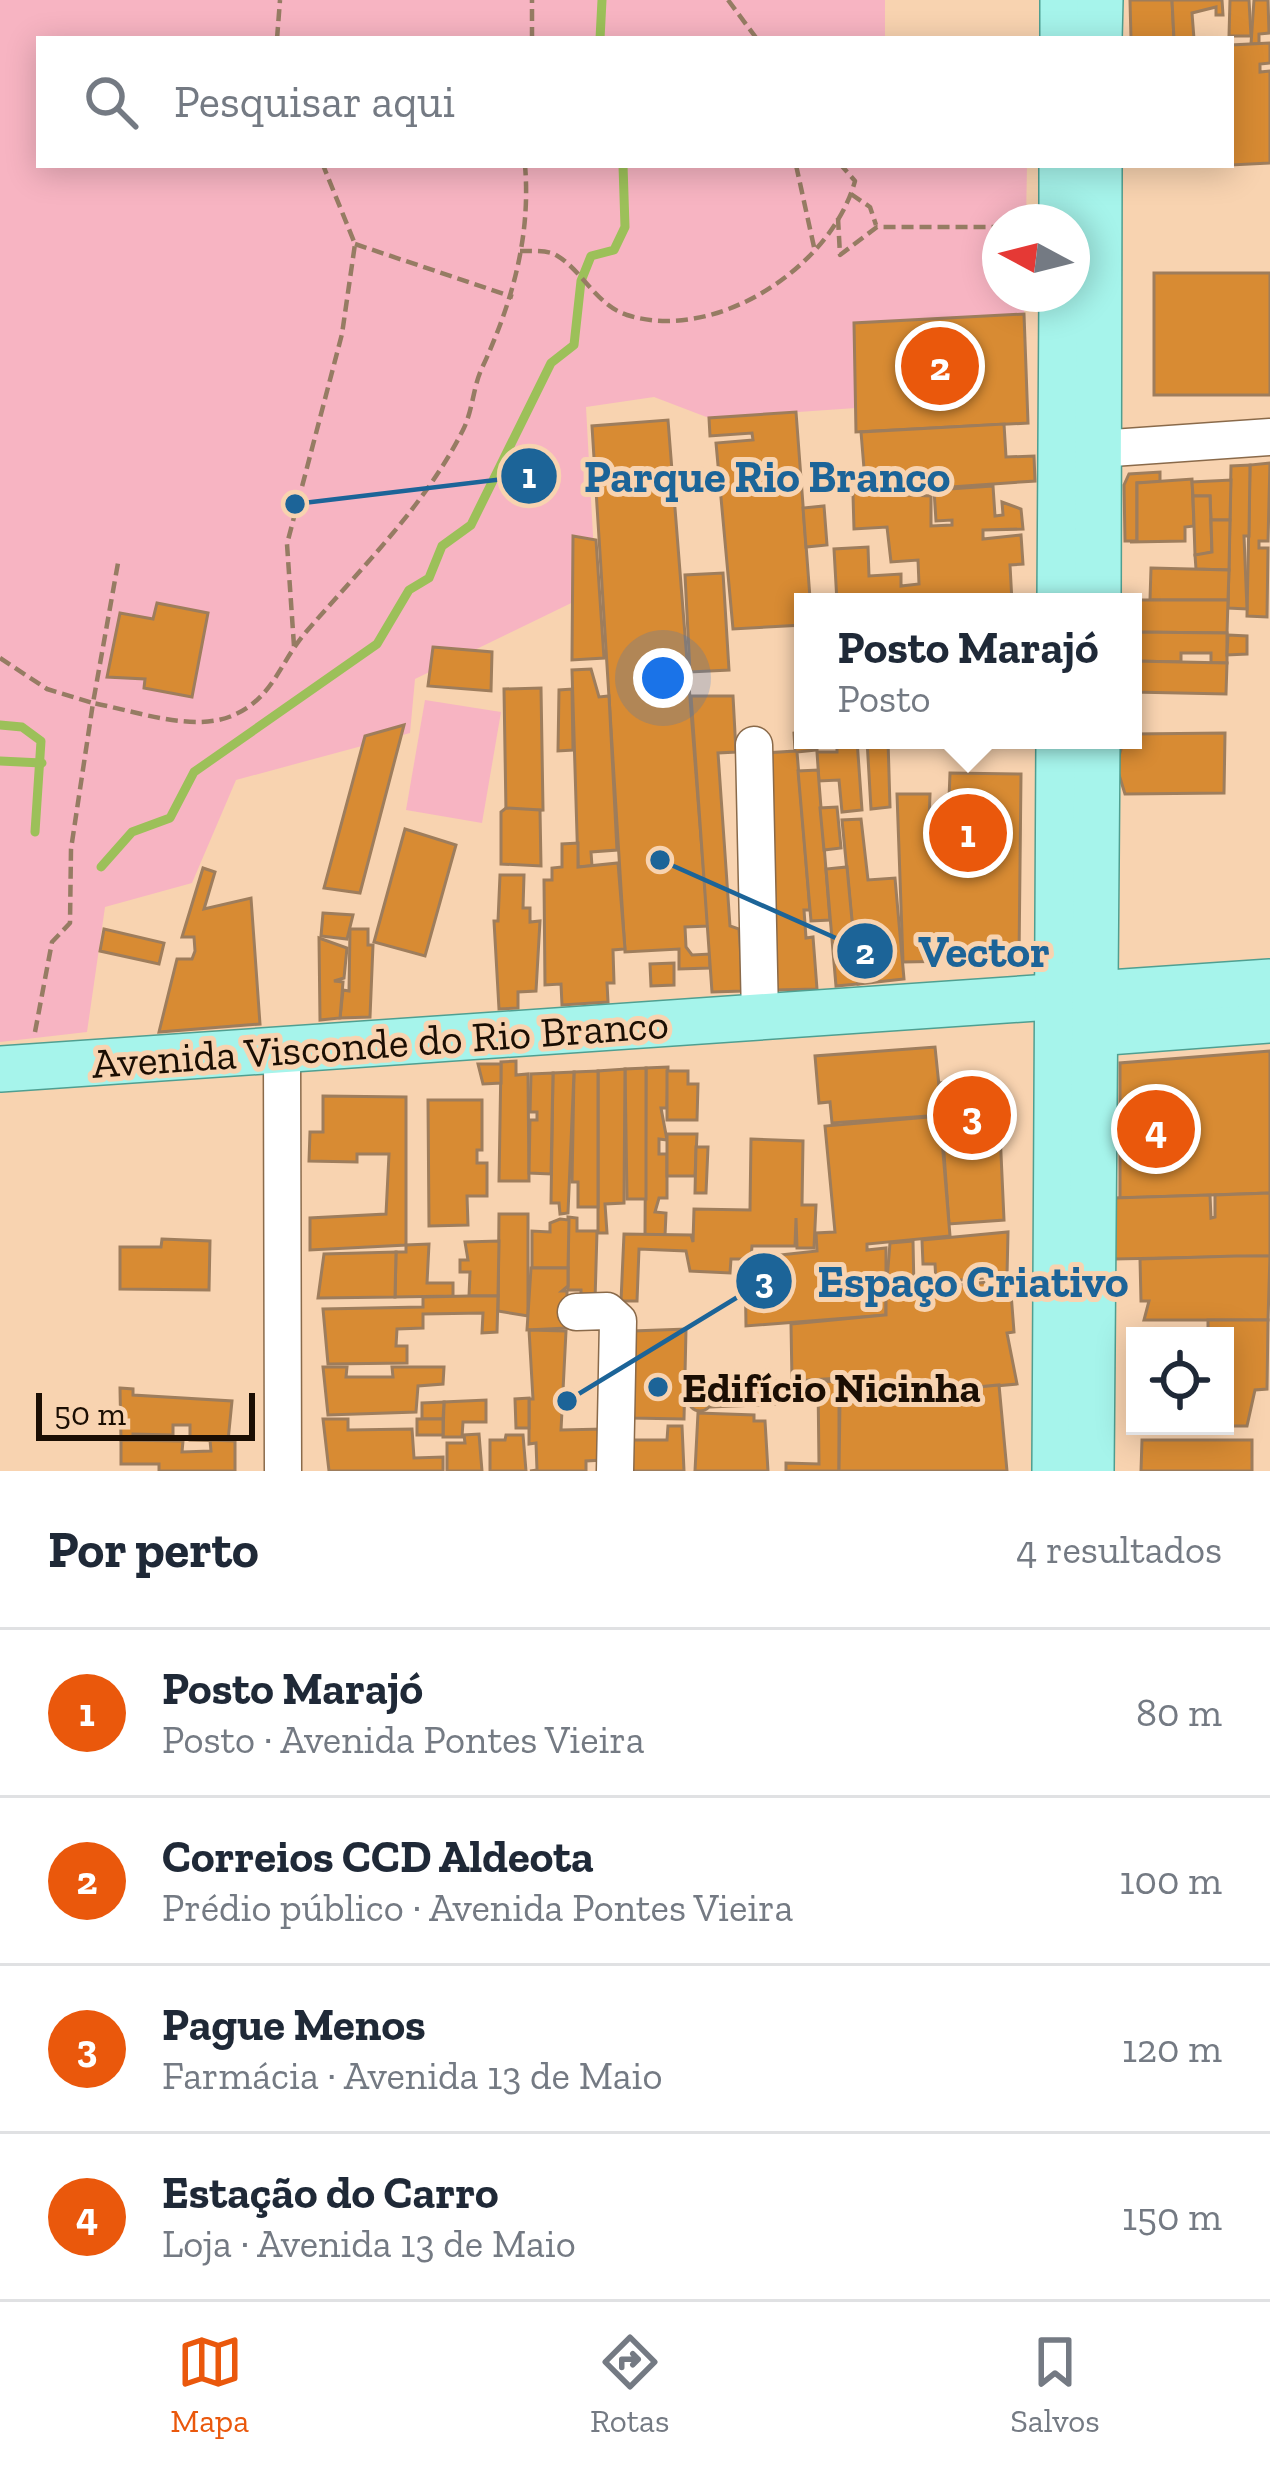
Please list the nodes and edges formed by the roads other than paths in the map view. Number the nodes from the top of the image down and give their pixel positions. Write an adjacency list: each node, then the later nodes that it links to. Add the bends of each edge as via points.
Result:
1 (1063, 0): 3 (main road)
2 (1100, 0): 4 (main road)
3 (1063, 36)
4 (1100, 36)
5 (1062, 168): 7 (main road)
6 (1099, 168): 10 (main road)
7 (1062, 204)
8 (1062, 312): 11 (main road)
9 (1270, 437): 10 (street)
10 (1098, 449): 12 (main road)
11 (1060, 593)
12 (1098, 593)
13 (754, 745): 18 (street)
14 (1060, 749): 17 (main road)
15 (1096, 749): 17 (main road)
16 (1270, 982): 17 (main road, Avenida Visconde do Rio Branco)
17 (1078, 1015): 18 (main road, Avenida Visconde do Rio Branco); 19 (main road, Avenida Visconde do Rio Branco); 25 (main road); 26 (main road)
18 (760, 1016): 20 (main road, Avenida Visconde do Rio Branco)
19 (1270, 1020)
20 (282, 1050): 21 (main road, Avenida Visconde do Rio Branco); 23 (street)
21 (15, 1068)
22 (576, 1312): 24 (street, via 608,1310 618,1321)
23 (283, 1471)
24 (614, 1471)
25 (1055, 1471)
26 (1090, 1471)

